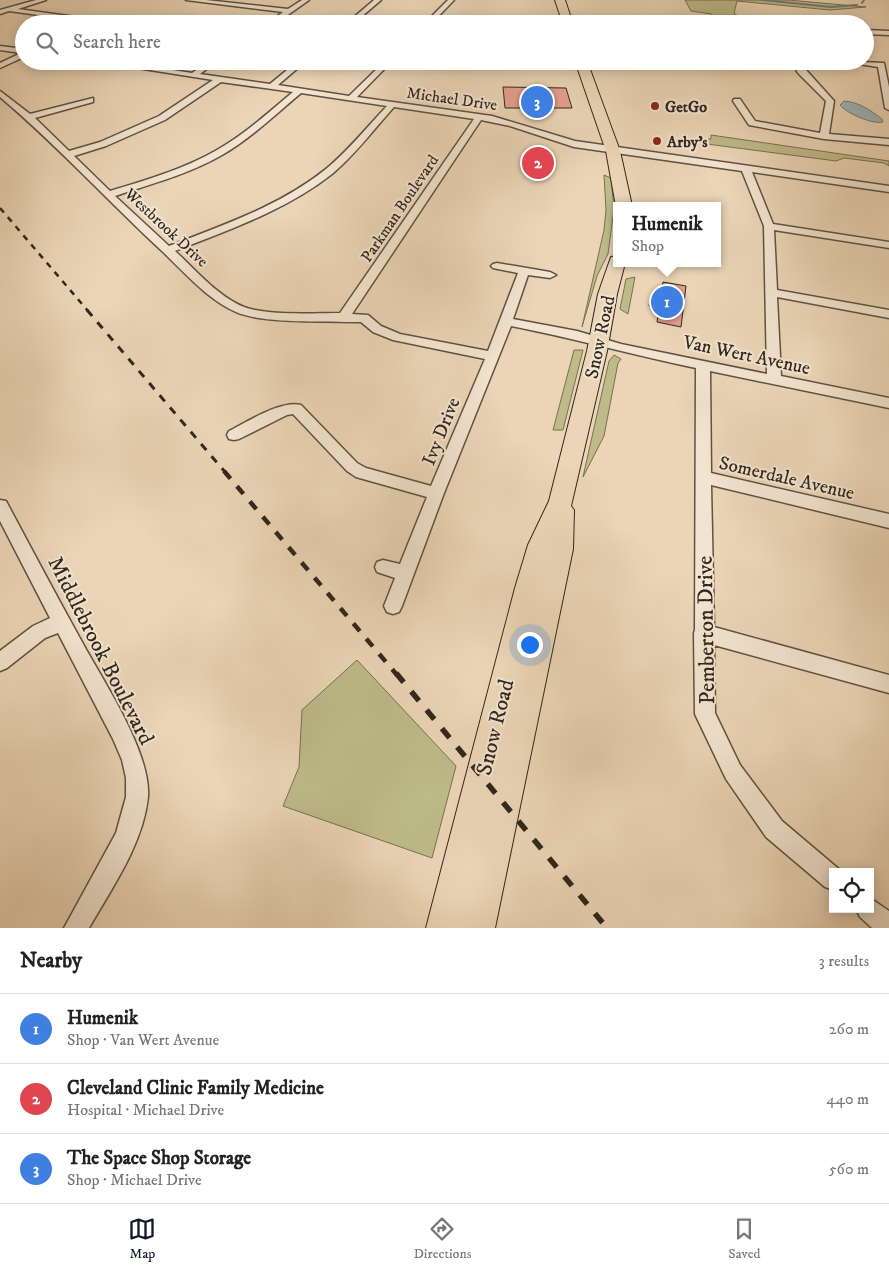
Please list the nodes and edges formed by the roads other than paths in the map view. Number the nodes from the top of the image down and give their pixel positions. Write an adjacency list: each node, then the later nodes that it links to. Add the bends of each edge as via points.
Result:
1 (44, 0): 7 (street)
2 (189, 0): 8 (street)
3 (306, 0): 8 (street)
4 (378, 0): 12 (street)
5 (451, 0): 13 (street)
6 (560, 0): 14 (main road)
7 (11, 10): 9 (street); 10 (street)
8 (290, 11): 11 (street)
9 (0, 12)
10 (51, 15)
11 (284, 15)
12 (360, 15)
13 (436, 15)
14 (565, 15)
15 (874, 33): 16 (street)
16 (888, 34)
17 (0, 48): 18 (street)
18 (15, 50)
19 (15, 57): 20 (street)
20 (0, 66)
21 (885, 66): 37 (street)
22 (159, 70): 28 (street, Michael Drive)
23 (201, 70): 28 (street)
24 (292, 70): 30 (street)
25 (380, 70): 33 (street)
26 (584, 70): 42 (main road)
27 (801, 70): 40 (street, via 830,101)
28 (194, 75): 29 (street, Michael Drive)
29 (220, 79): 30 (street, Michael Drive); 43 (street, via 162,118 103,144)
30 (271, 87): 31 (street, Michael Drive)
31 (299, 91): 33 (street, Michael Drive); 46 (street, via 234,144 212,156)
32 (0, 93): 38 (street, Westbrook Drive)
33 (351, 98): 36 (street, Michael Drive)
34 (90, 100): 38 (street)
35 (737, 101): 40 (street, via 752,123)
36 (392, 105): 39 (street, Michael Drive); 50 (street, via 329,171 293,195 263,213)
37 (889, 108)
38 (29, 117): 43 (street, Westbrook Drive)
39 (479, 117): 42 (street, Michael Drive, via 515,124 574,144); 57 (street, Parkman Boulevard)
40 (824, 136): 41 (street)
41 (889, 142)
42 (612, 150): 44 (street, Michael Drive); 47 (main road)
43 (67, 154): 46 (street, Westbrook Drive)
44 (746, 170): 45 (street, Michael Drive); 48 (street)
45 (889, 189)
46 (108, 195): 50 (street, Westbrook Drive)
47 (624, 202)
48 (768, 226): 49 (street); 55 (street)
49 (889, 245)
50 (169, 250): 57 (street, Westbrook Drive, via 218,297 241,310 267,315)
51 (497, 266): 53 (street)
52 (615, 267): 59 (main road, Snow Road)
53 (524, 271): 54 (street); 58 (street, Ivy Drive)
54 (550, 275)
55 (772, 293): 56 (street); 62 (street)
56 (889, 314)
57 (344, 317): 60 (street, Westbrook Drive, via 364,318 377,329 397,338)
58 (505, 324): 59 (street, Van Wert Avenue); 60 (street, Ivy Drive)
59 (598, 342): 61 (street, Van Wert Avenue); 67 (main road, Snow Road)
60 (492, 356): 66 (street, Ivy Drive)
61 (704, 364): 62 (street, Van Wert Avenue); 65 (street, Pemberton Drive)
62 (774, 379): 63 (street, Van Wert Avenue)
63 (889, 403)
64 (234, 435): 66 (street, via 285,410 296,409 361,473)
65 (705, 478): 69 (street, Somerdale Avenue); 74 (street, Pemberton Drive)
66 (436, 492): 71 (street, Ivy Drive)
67 (561, 501): 81 (main road, Snow Road, via 538,553); 82 (main road, Snow Road, via 560,549)
68 (0, 506): 73 (street, Middlebrook Boulevard)
69 (889, 521)
70 (383, 567): 71 (street)
71 (406, 573): 72 (street, Ivy Drive)
72 (393, 606)
73 (62, 622): 75 (street, via 39,632); 80 (street, Middlebrook Boulevard, via 132,757 137,778 136,801 129,828)
74 (703, 633): 76 (street); 77 (street, Pemberton Drive, via 705,714 733,772 774,829)
75 (0, 662)
76 (889, 684)
77 (829, 876)
78 (873, 913): 79 (street)
79 (889, 927)
80 (76, 928)
81 (445, 928)
82 (476, 928)

